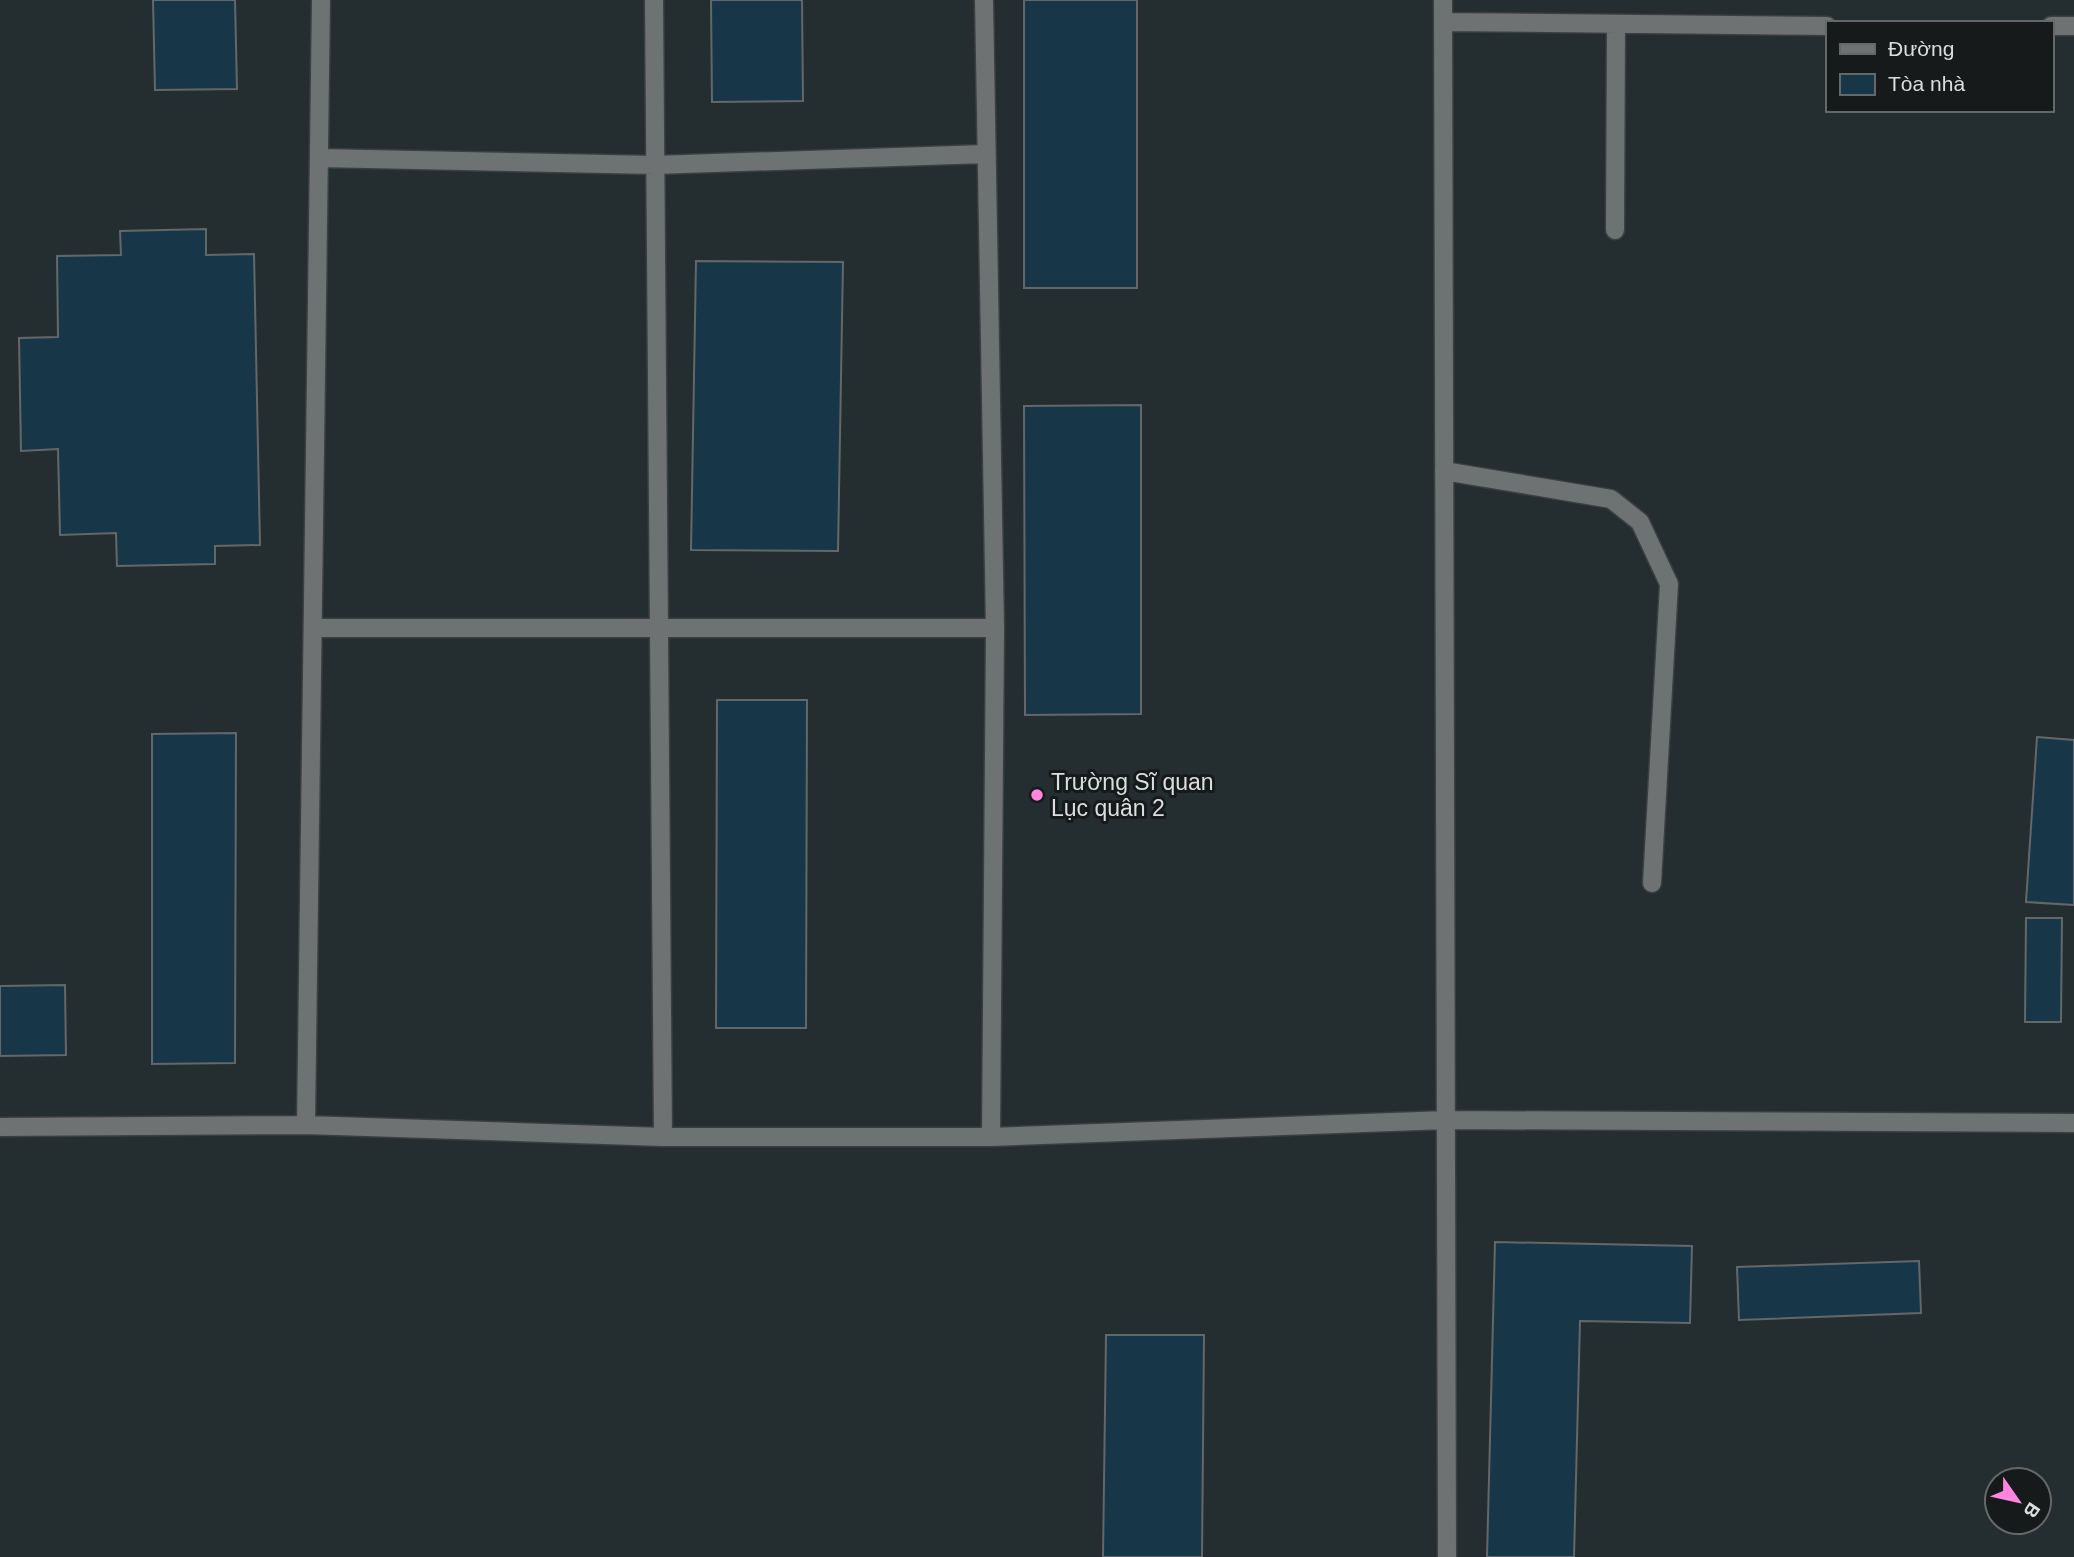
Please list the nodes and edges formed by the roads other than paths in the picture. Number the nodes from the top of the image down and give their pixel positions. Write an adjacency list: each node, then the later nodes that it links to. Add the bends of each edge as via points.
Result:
1 (321, 0): 11 (street)
2 (654, 0): 12 (street)
3 (984, 0): 10 (street)
4 (1443, 0): 5 (street)
5 (1443, 22): 6 (street); 14 (street)
6 (1616, 26): 7 (street); 13 (street)
7 (1826, 26)
8 (2053, 26): 9 (street)
9 (2074, 26)
10 (985, 155): 12 (street); 17 (street)
11 (318, 158): 12 (street); 16 (street)
12 (655, 165): 15 (street)
13 (1615, 230)
14 (1444, 471): 18 (street, via 1611,499 1640,522 1669,584); 19 (street)
15 (659, 626): 16 (street); 17 (street); 23 (street)
16 (313, 628): 21 (street)
17 (995, 628): 24 (street)
18 (1653, 883)
19 (1446, 1120): 20 (street); 24 (street); 25 (street)
20 (2074, 1123)
21 (306, 1125): 22 (street); 23 (street)
22 (0, 1127)
23 (663, 1137): 24 (street)
24 (991, 1137)
25 (1447, 1557)

